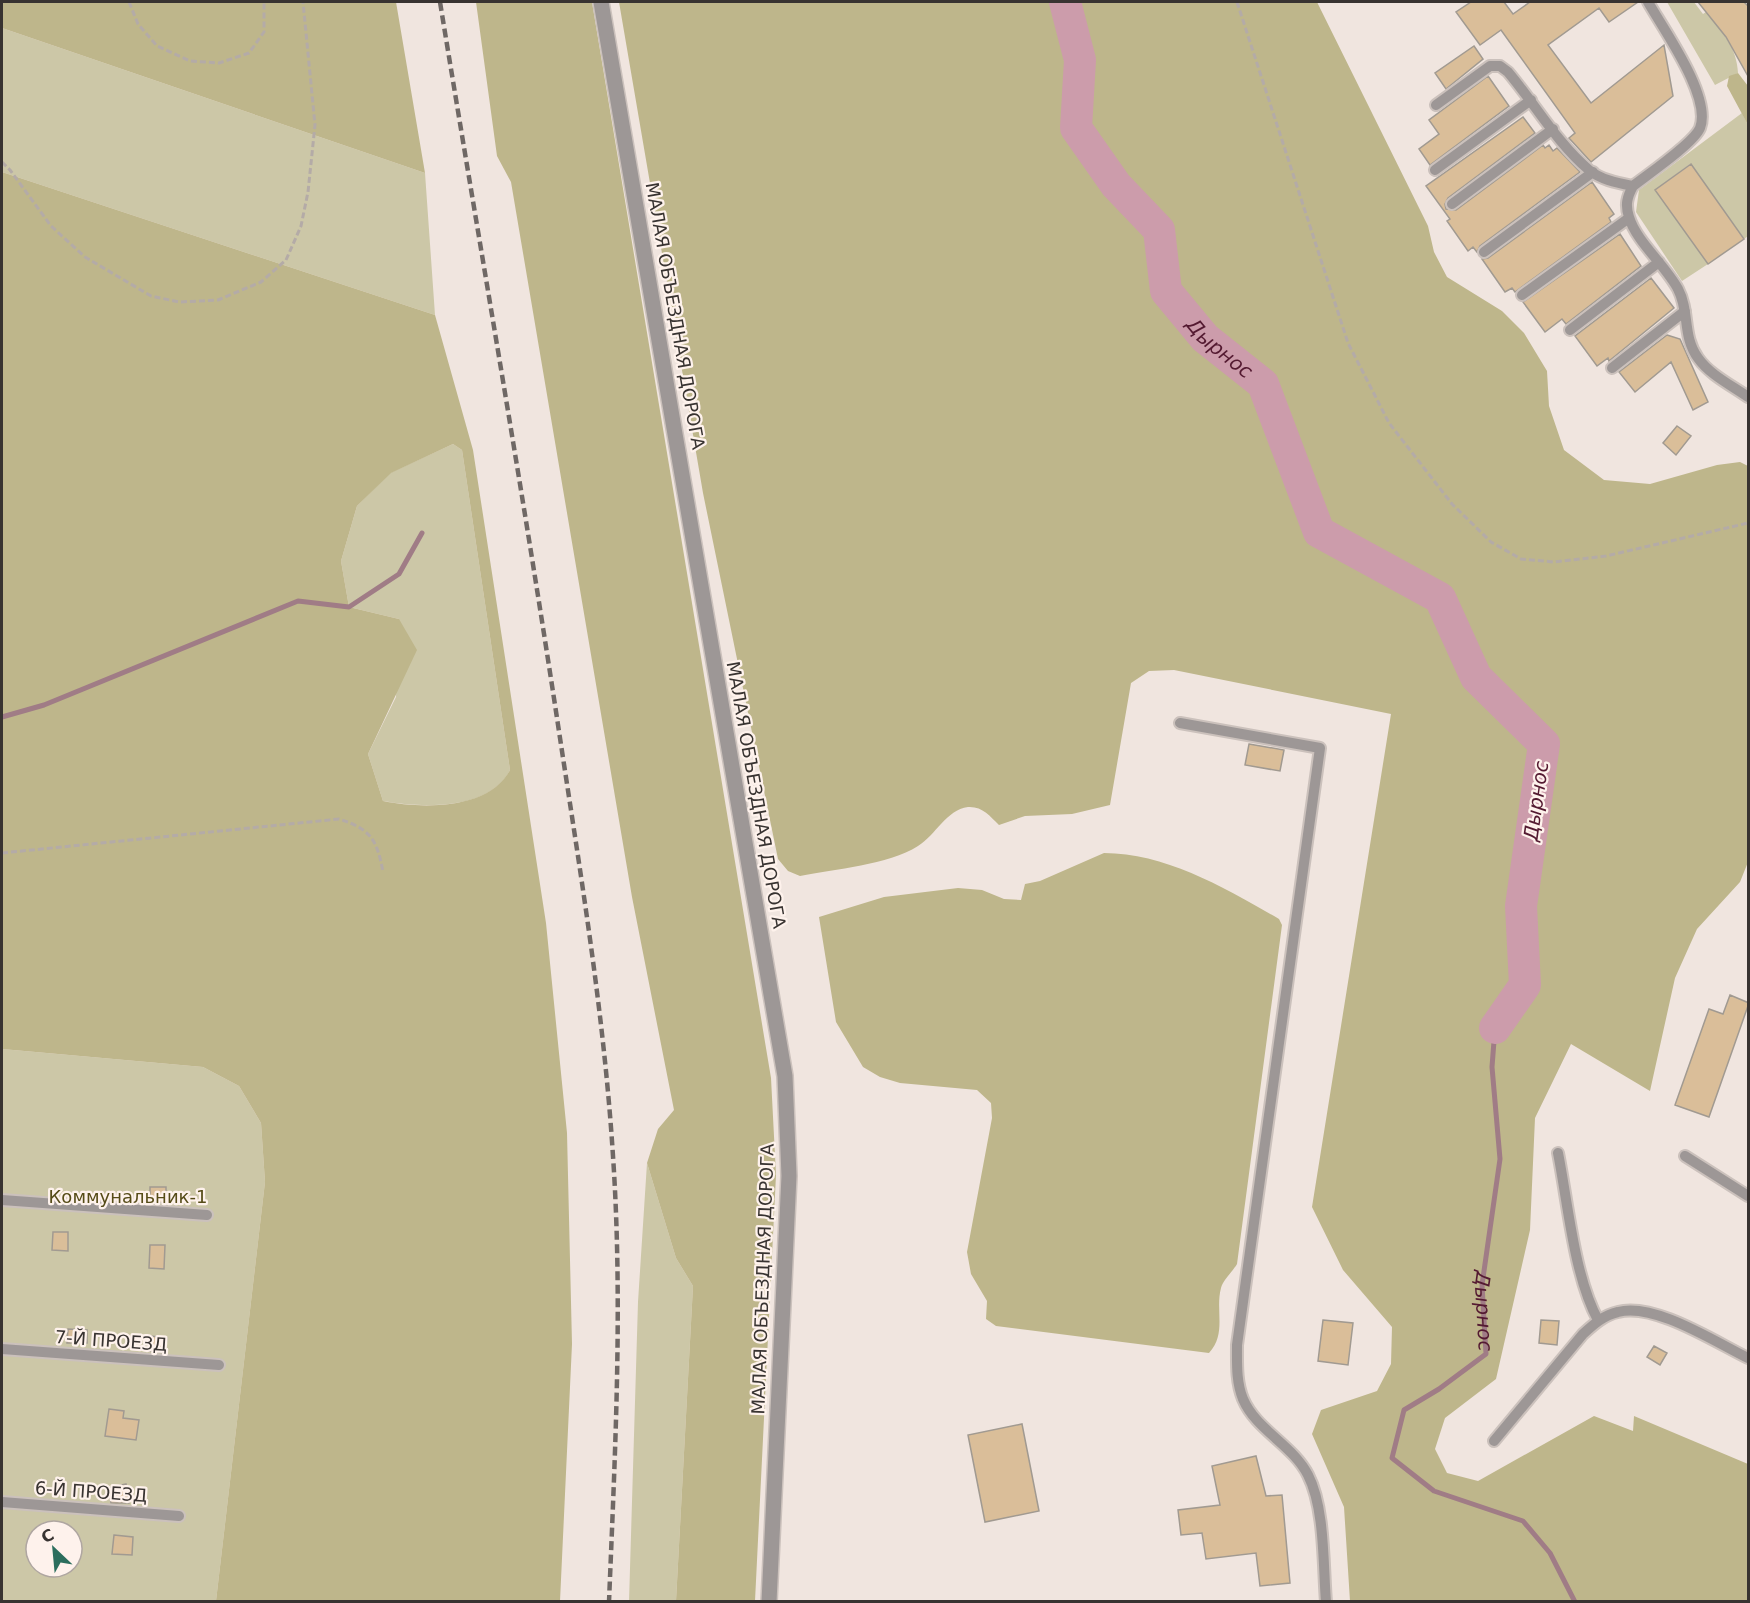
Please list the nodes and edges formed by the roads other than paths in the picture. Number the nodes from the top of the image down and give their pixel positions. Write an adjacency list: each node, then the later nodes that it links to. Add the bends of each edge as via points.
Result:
1 (601, 2): 31 (street, МАЛАЯ ОБЪЕЗДНАЯ ДОРОГА, via 784,1076 789,1176)
2 (1648, 2): 8 (lane, via 1697,89 1703,116 1690,141)
3 (1532, 100): 4 (lane, via 1508,72 1491,66); 5 (lane); 6 (lane)
4 (1436, 105)
5 (1553, 129): 7 (lane); 9 (lane)
6 (1435, 170)
7 (1593, 172): 8 (lane); 11 (lane)
8 (1633, 186): 10 (lane, via 1627,196)
9 (1452, 204)
10 (1629, 218): 12 (lane); 13 (lane)
11 (1484, 252)
12 (1659, 261): 14 (lane, via 1677,288); 15 (lane)
13 (1522, 295)
14 (1686, 311): 16 (lane); 17 (lane, via 1688,341 1698,359 1710,372)
15 (1570, 330)
16 (1612, 368)
17 (1749, 397)
18 (1180, 723): 32 (lane, via 1320,748 1238,1345 1238,1379 1243,1399 1254,1417 1294,1454 1308,1475 1317,1499)
19 (1558, 1153): 24 (lane, via 1583,1279)
20 (1685, 1156): 21 (lane)
21 (1749, 1196)
22 (2, 1200): 23 (lane)
23 (207, 1215)
24 (1598, 1320): 26 (lane, via 1619,1311 1651,1311); 28 (lane)
25 (2, 1349): 27 (lane, 7-Й ПРОЕЗД)
26 (1749, 1358)
27 (219, 1365)
28 (1494, 1441)
29 (2, 1502): 30 (lane, 6-Й ПРОЕЗД)
30 (178, 1516)
31 (769, 1602)
32 (1326, 1602)

